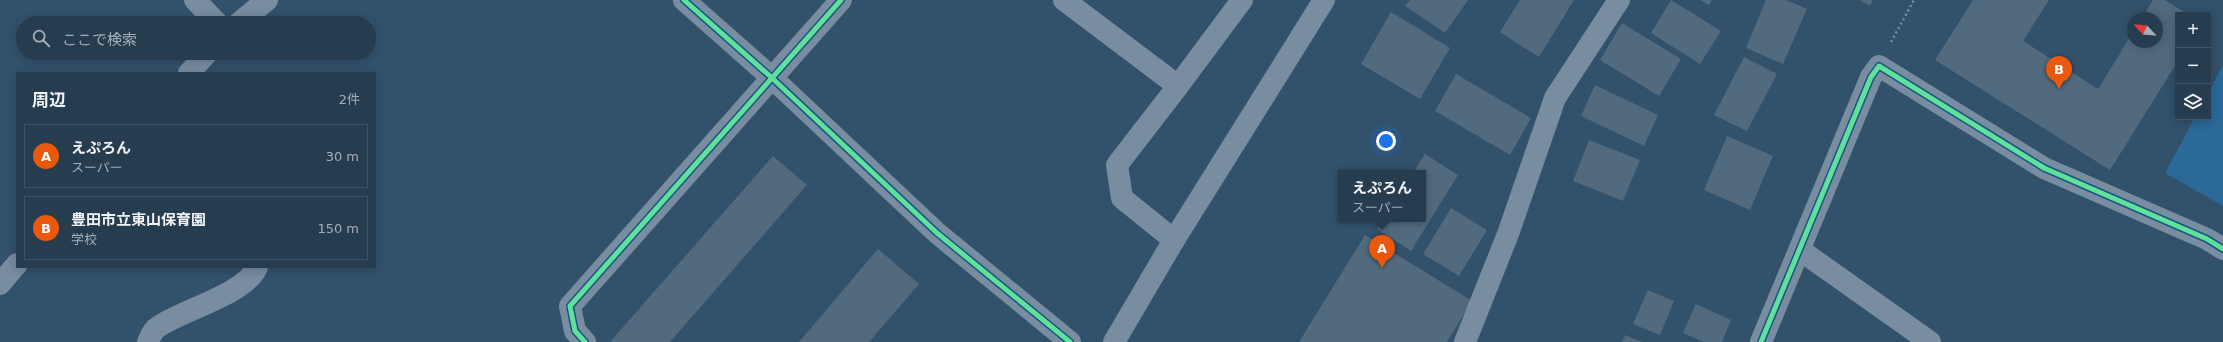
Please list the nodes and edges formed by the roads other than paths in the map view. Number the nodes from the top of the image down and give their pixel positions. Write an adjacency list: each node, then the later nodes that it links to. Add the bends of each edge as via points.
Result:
1 (195, 0): 9 (street)
2 (267, 0): 10 (street)
3 (684, 0): 13 (street)
4 (841, 0): 13 (street)
5 (1064, 0): 14 (street)
6 (1242, 0): 14 (street)
7 (1324, 0): 15 (street)
8 (1619, 0): 25 (street, via 1555,98 1508,234)
9 (210, 16)
10 (248, 16)
11 (201, 60): 12 (street)
12 (190, 72)
13 (771, 77): 22 (street, via 570,306 575,331); 23 (street, via 937,233)
14 (1178, 86): 15 (street, via 1117,164 1122,198)
15 (1174, 240): 24 (street)
16 (2223, 249): 17 (street, via 2207,239 2044,168 1879,66 1871,77)
17 (1800, 250): 26 (street); 27 (street)
18 (16, 265): 20 (street)
19 (257, 268): 21 (street, via 254,275 241,286 156,327)
20 (0, 284)
21 (148, 342)
22 (585, 342)
23 (1070, 342)
24 (1114, 342)
25 (1465, 342)
26 (1761, 342)
27 (1930, 342)

